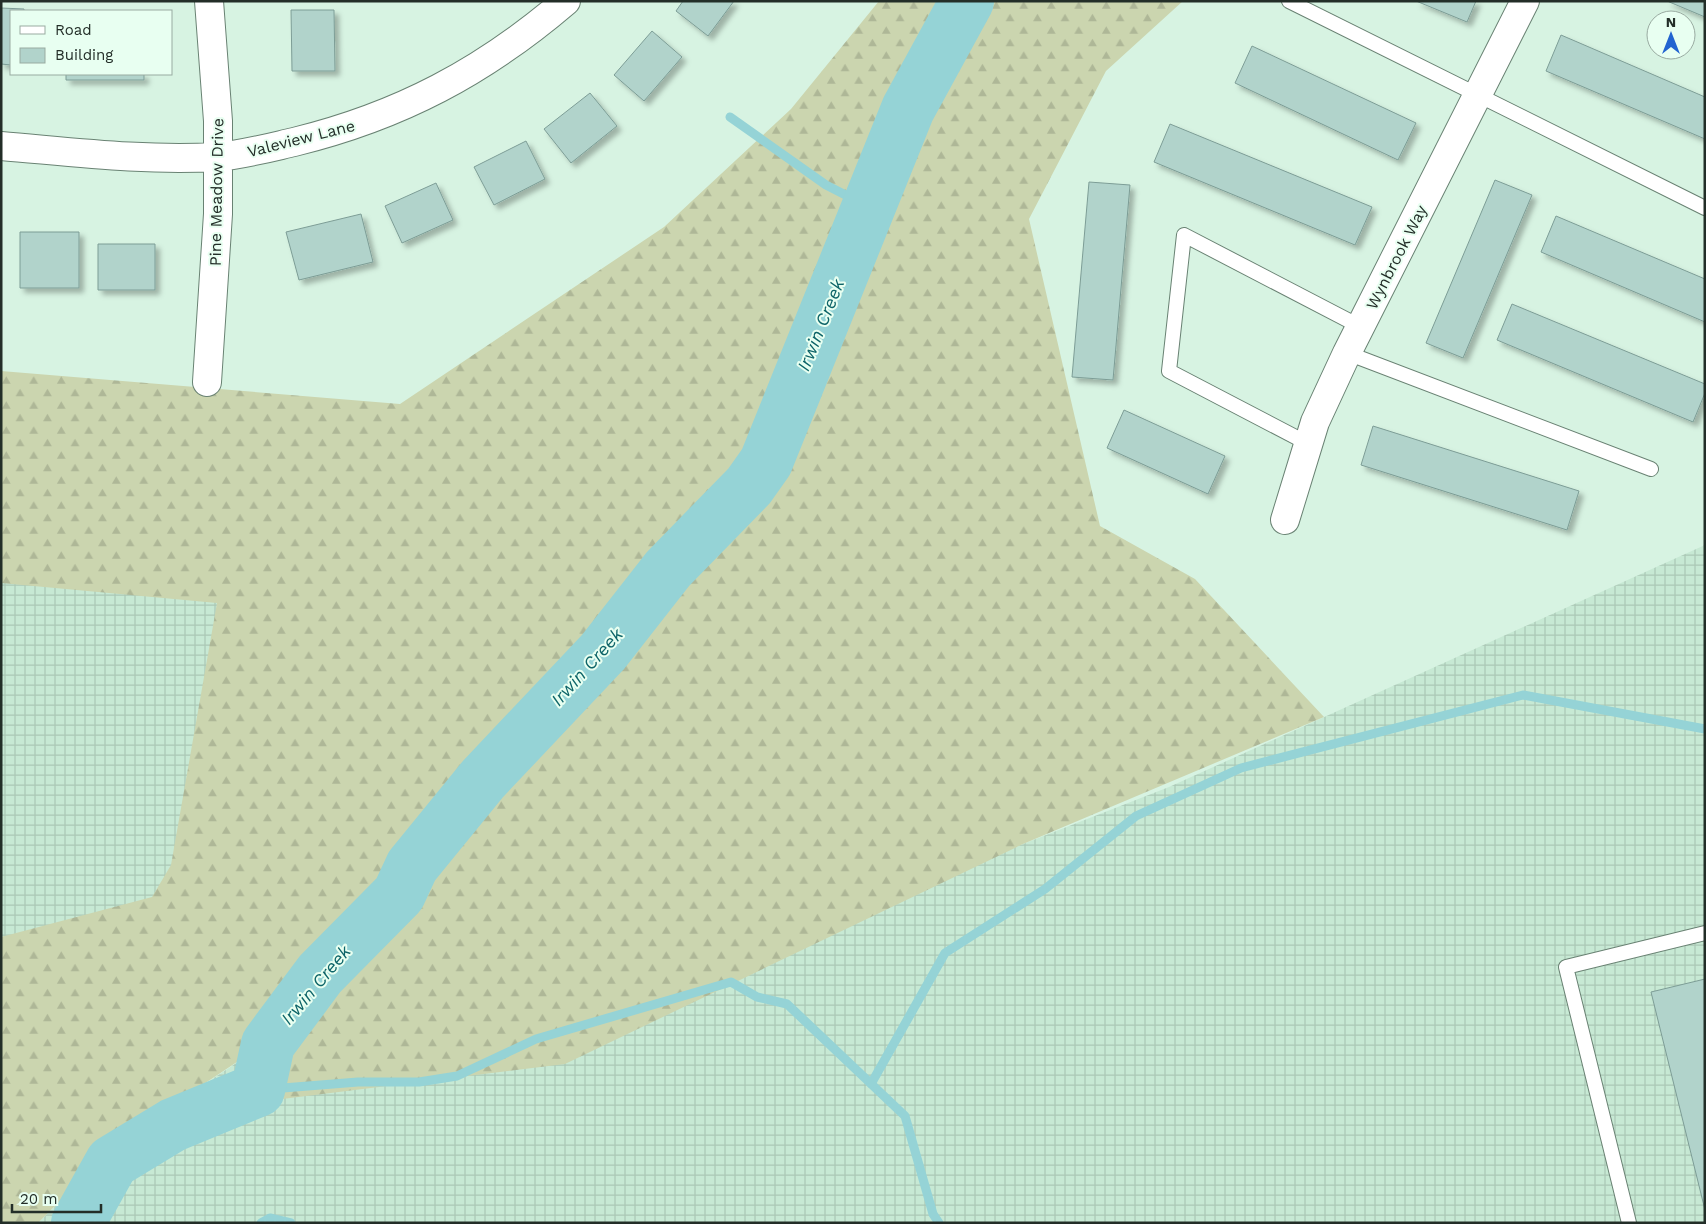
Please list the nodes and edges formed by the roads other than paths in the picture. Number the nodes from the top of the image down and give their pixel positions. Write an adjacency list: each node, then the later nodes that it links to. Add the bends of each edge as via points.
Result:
1 (209, 1): 7 (street, Pine Meadow Drive)
2 (566, 1): 7 (street, Valeview Lane, via 531,31 472,72 434,92 321,136)
3 (1289, 1): 5 (lane)
4 (1524, 1): 5 (street, Wynbrook Way)
5 (1477, 95): 8 (lane); 9 (street, Wynbrook Way)
6 (1, 146): 7 (street, Valeview Lane, via 131,157)
7 (218, 157): 11 (street, Pine Meadow Drive, via 218,214)
8 (1705, 208)
9 (1361, 326): 10 (street, Wynbrook Way); 12 (lane, via 1184,235 1169,371)
10 (1347, 353): 12 (street, Wynbrook Way); 13 (lane)
11 (207, 382)
12 (1307, 443): 14 (street, Wynbrook Way)
13 (1651, 469)
14 (1285, 520)
15 (1705, 933): 16 (lane, via 1566,968)
16 (1629, 1223)

